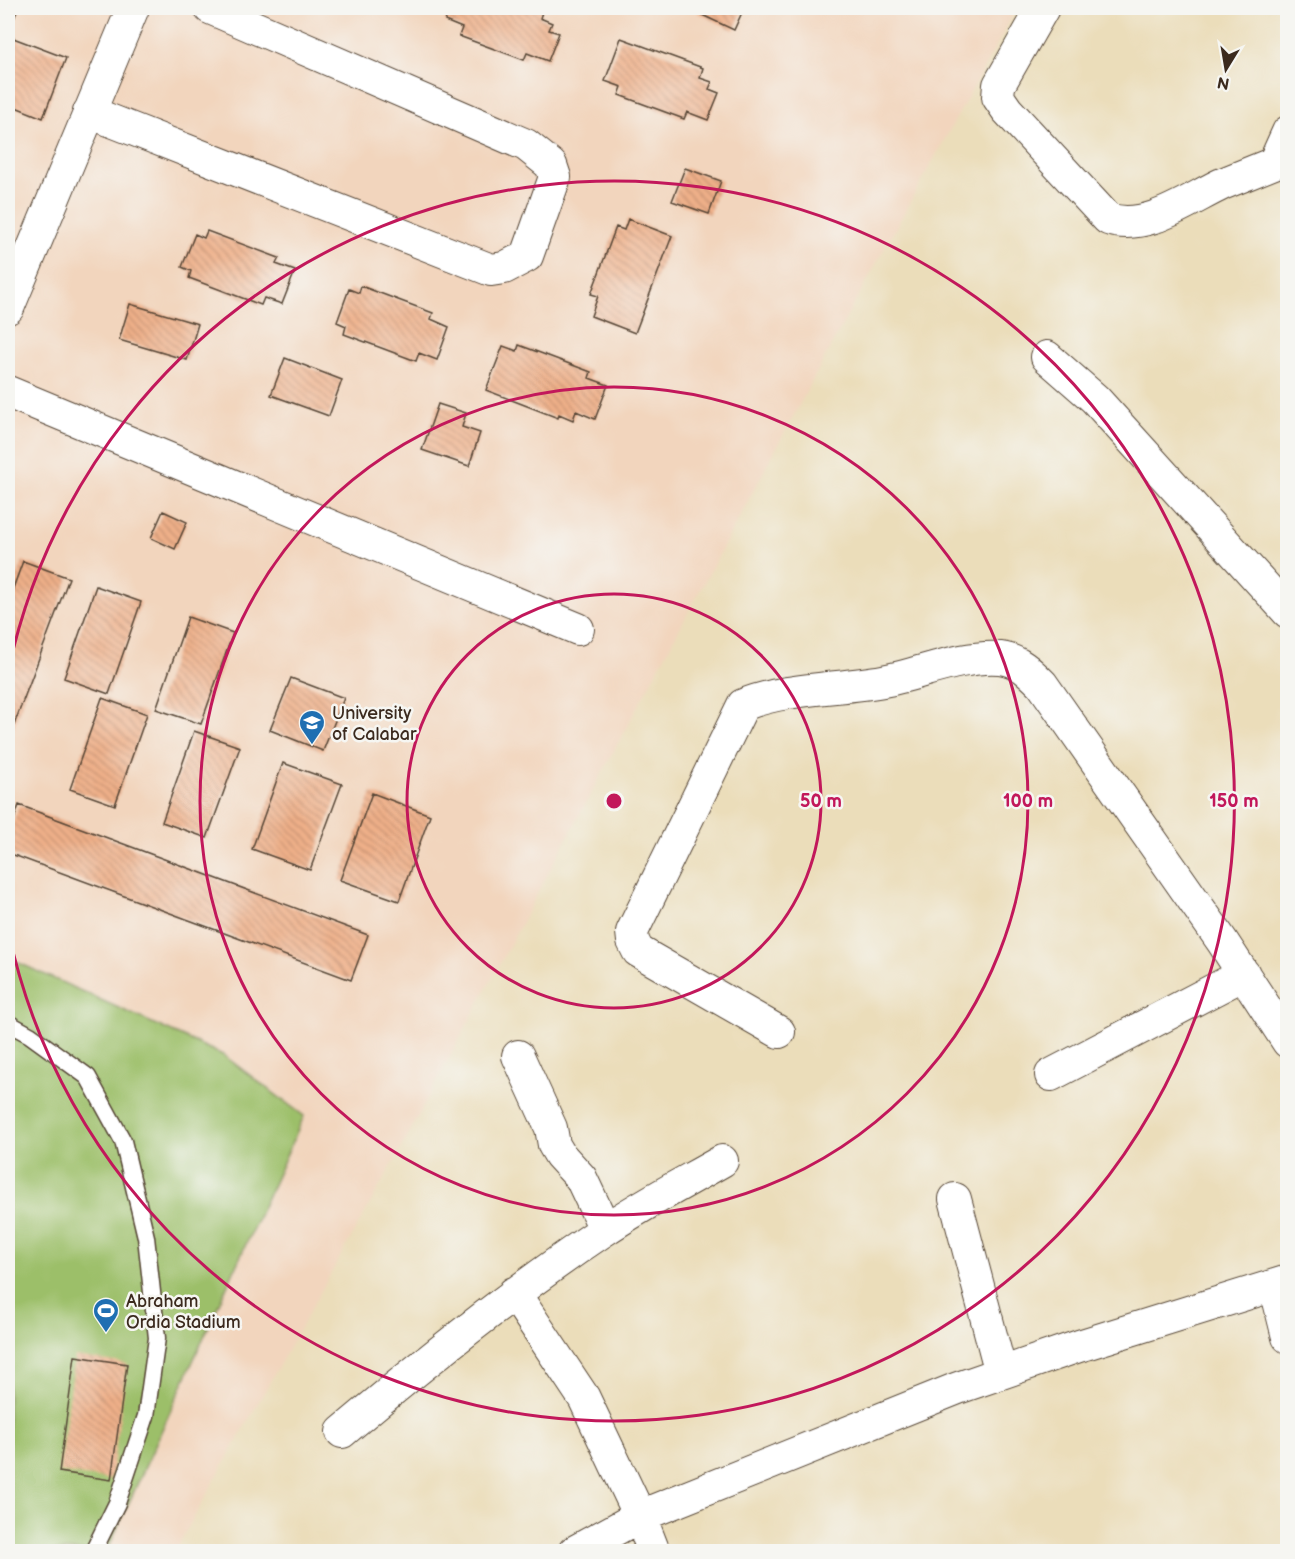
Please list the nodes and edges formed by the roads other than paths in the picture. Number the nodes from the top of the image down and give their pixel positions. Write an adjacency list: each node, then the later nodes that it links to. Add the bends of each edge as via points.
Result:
1 (133, 8): 4 (street)
2 (210, 8): 4 (street, via 526,145 551,165 555,177 527,256 491,270)
3 (1043, 8): 6 (street, via 999,86 998,97 1108,219 1119,223 1152,218)
4 (89, 112): 7 (street)
5 (1287, 132): 6 (street)
6 (1281, 172)
7 (8, 308)
8 (1047, 357): 10 (street, via 1110,415)
9 (8, 392): 11 (street)
10 (1287, 612)
11 (578, 629)
12 (1244, 974): 14 (street, via 1042,684 1022,665 1003,658 978,658 884,681 763,697 743,705 632,932 638,951); 15 (street); 17 (street)
13 (8, 1023): 27 (lane, via 88,1077 123,1141 146,1237 157,1338 146,1416 117,1503)
14 (779, 1032)
15 (1287, 1042)
16 (518, 1056): 20 (street, via 551,1128 554,1145 581,1178)
17 (1051, 1075)
18 (722, 1161): 20 (street)
19 (955, 1199): 24 (street)
20 (605, 1229): 22 (street)
21 (1281, 1283): 23 (street); 24 (street)
22 (514, 1293): 25 (street); 26 (street, via 584,1398)
23 (1287, 1337)
24 (1001, 1373): 26 (street)
25 (342, 1432)
26 (640, 1516): 28 (street); 29 (street)
27 (93, 1551)
28 (574, 1551)
29 (654, 1551)

